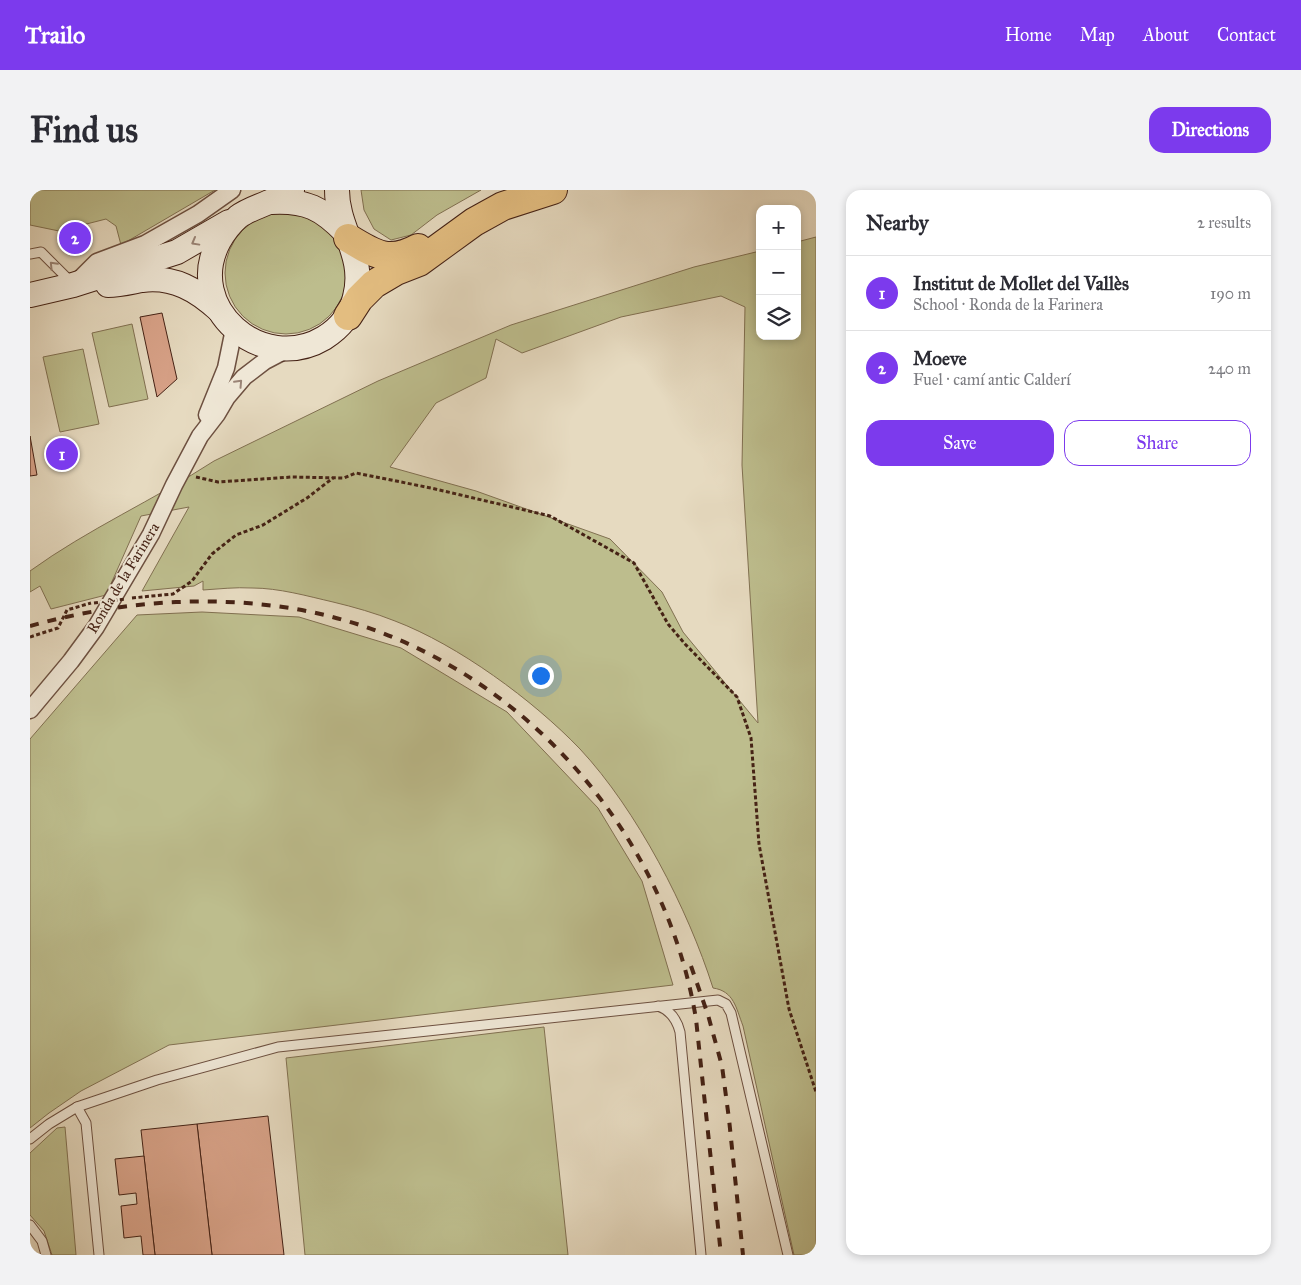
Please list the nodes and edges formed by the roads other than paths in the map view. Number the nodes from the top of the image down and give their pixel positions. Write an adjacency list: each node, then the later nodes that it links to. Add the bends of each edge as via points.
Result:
1 (232, 190): 10 (street, via 145,244 97,262)
2 (292, 190): 6 (street)
3 (338, 190): 8 (street, via 338,205)
4 (515, 190): 8 (highway, via 478,206 404,255 380,256)
5 (553, 190): 13 (highway, via 504,206 474,222 419,262 374,284)
6 (270, 202): 7 (street); 8 (street, via 300,202 320,209)
7 (237, 218): 10 (street, one-way to 10, via 177,252); 12 (street, via 225,232 211,263 212,295)
8 (347, 236): 13 (street, via 358,265 358,284)
9 (30, 254): 10 (lane, one-way to 9, via 40,252)
10 (74, 285): 11 (street); 12 (street, via 169,280 194,290)
11 (30, 294)
12 (219, 310): 14 (street)
13 (348, 316): 15 (street, via 335,331 312,345)
14 (234, 329): 15 (street, via 254,343); 16 (street, Ronda de la Farinera, via 226,368)
15 (286, 350): 16 (street, Ronda de la Farinera, one-way to 15, via 244,377)
16 (200, 436): 17 (street, Ronda de la Farinera, via 151,534 96,627)
17 (30, 710)
18 (651, 1006): 19 (lane, via 278,1047 157,1080); 24 (lane, via 669,1012 680,1032); 25 (lane, via 718,1000 729,1008)
19 (77, 1107): 20 (lane); 23 (lane, via 86,1123)
20 (30, 1139)
21 (30, 1225): 22 (lane, via 42,1241)
22 (46, 1255)
23 (99, 1255)
24 (701, 1255)
25 (788, 1255)

